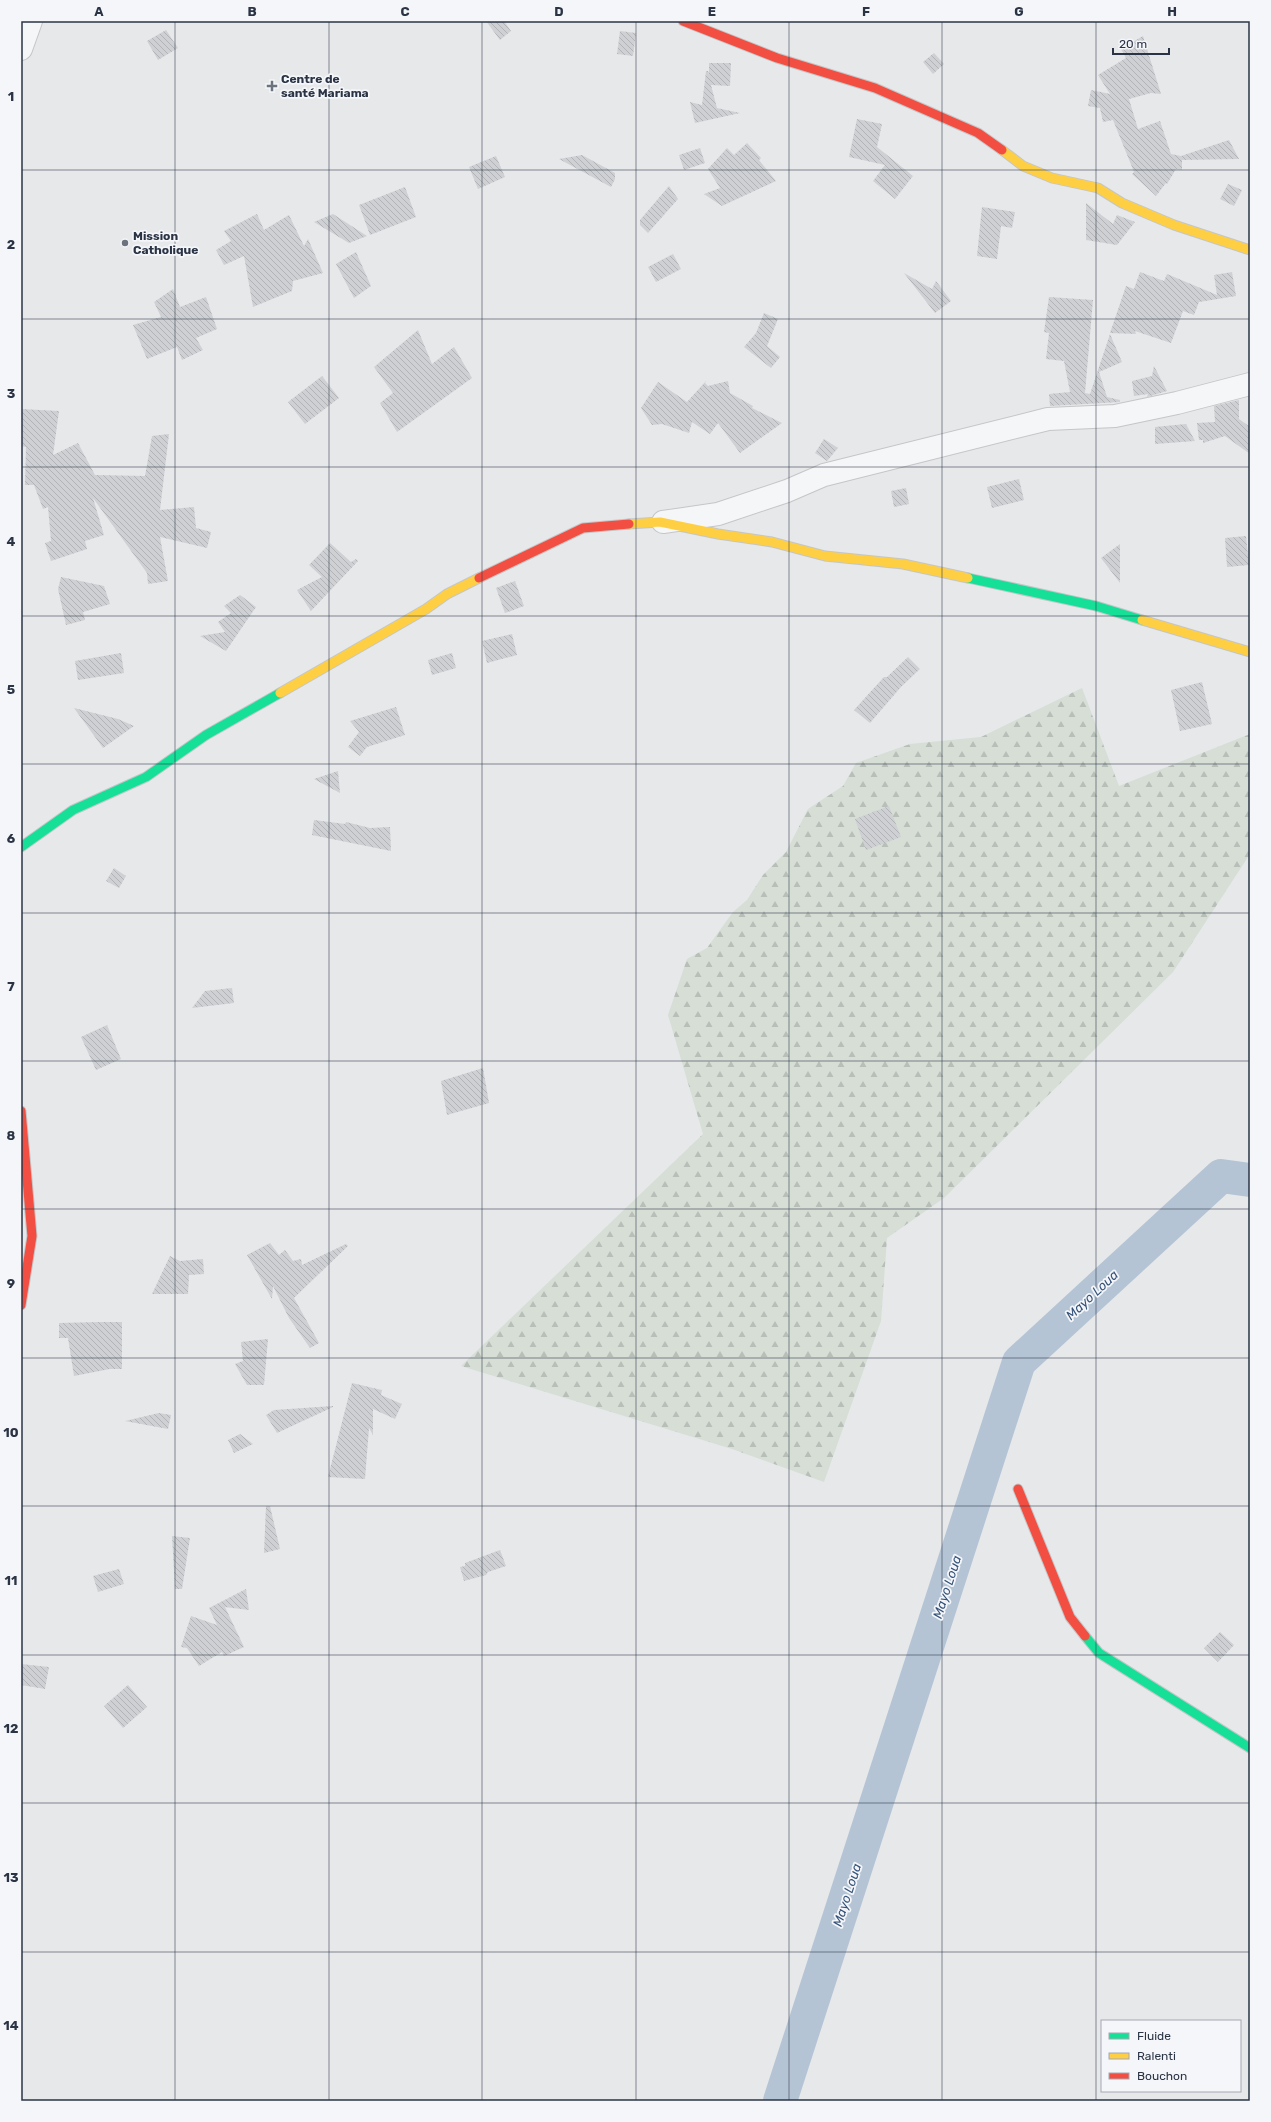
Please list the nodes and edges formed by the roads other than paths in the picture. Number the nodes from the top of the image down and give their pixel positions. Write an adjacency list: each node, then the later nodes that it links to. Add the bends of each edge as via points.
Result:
1 (31, 21): 3 (street)
2 (683, 21): 4 (street, via 777,58 874,88 978,132 1023,166 1052,178 1098,188 1122,203 1174,225)
3 (21, 49)
4 (1250, 250)
5 (1250, 384): 6 (street, via 1115,416 1048,419 824,475 787,491 718,514)
6 (660, 522): 7 (street, via 772,542 826,556 903,564 1096,606); 8 (street, via 583,528 447,594 426,609 206,735 146,777 73,810)
7 (1250, 652)
8 (21, 847)
9 (21, 1111): 10 (street)
10 (26, 1237): 11 (street)
11 (21, 1305)
12 (1018, 1489): 13 (street, via 1070,1617 1099,1653)
13 (1250, 1748)

